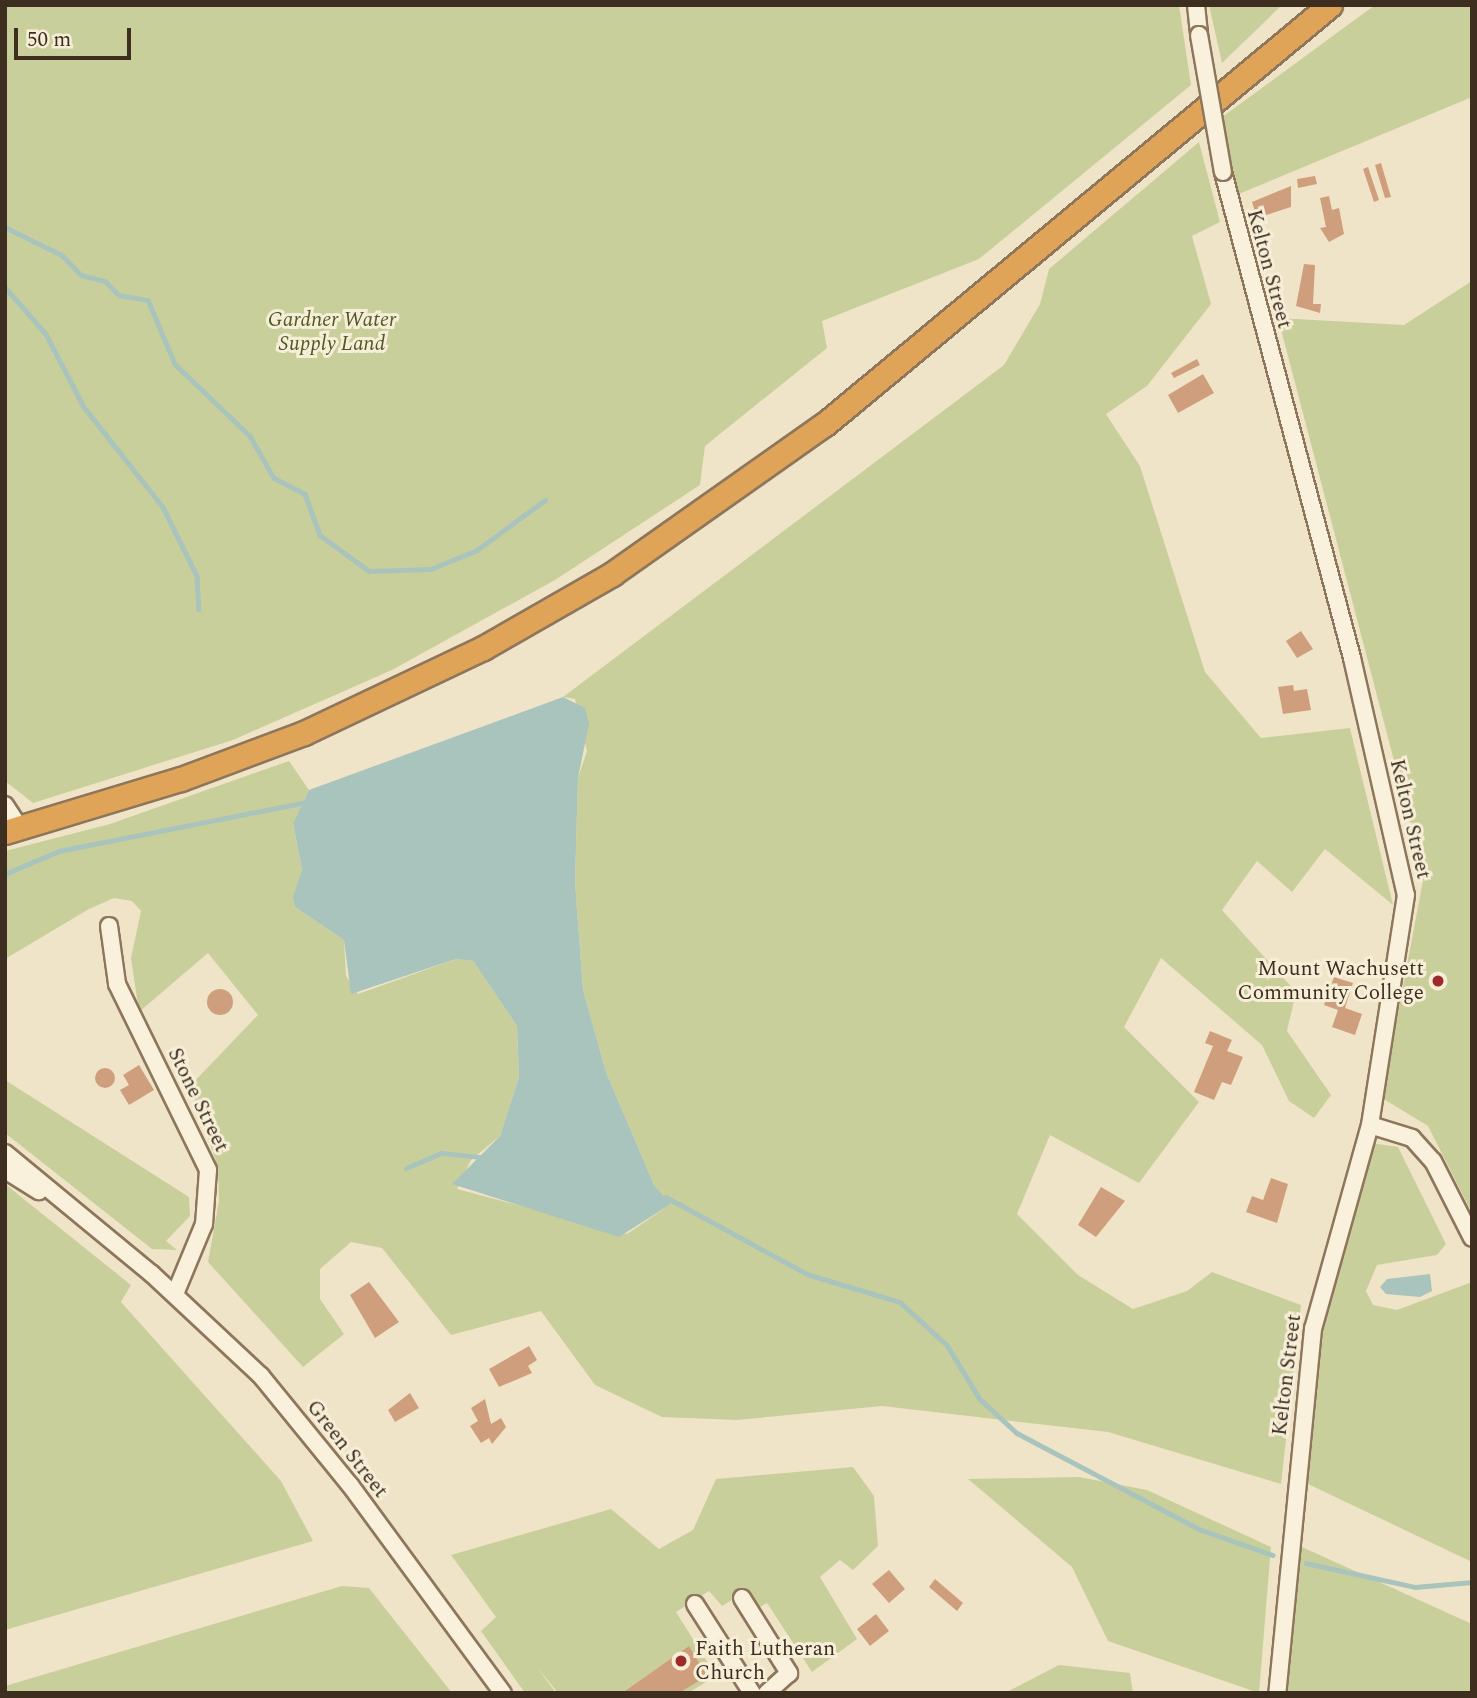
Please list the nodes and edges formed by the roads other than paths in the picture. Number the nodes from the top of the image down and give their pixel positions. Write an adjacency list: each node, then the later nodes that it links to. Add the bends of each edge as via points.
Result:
1 (1195, 5): 6 (street, Kelton Street, bridge, via 1223,172 1404,864 1405,923)
2 (1331, 5): 4 (highway, via 825,424 612,574 460,660 304,733)
3 (5, 804): 4 (street)
4 (12, 830)
5 (109, 926): 11 (street, Stone Street, via 117,984 208,1170 204,1224)
6 (1370, 1125): 9 (street, via 1412,1138 1426,1153); 17 (street, Kelton Street, via 1313,1329)
7 (5, 1153): 10 (street, Green Street)
8 (5, 1170): 10 (street, Green Street)
9 (1472, 1238)
10 (130, 1255): 11 (street, Green Street)
11 (175, 1294): 14 (street, Green Street, via 292,1412)
12 (742, 1598): 16 (street, via 789,1673)
13 (695, 1604): 15 (street)
14 (503, 1693)
15 (752, 1693)
16 (767, 1693)
17 (1277, 1693)

